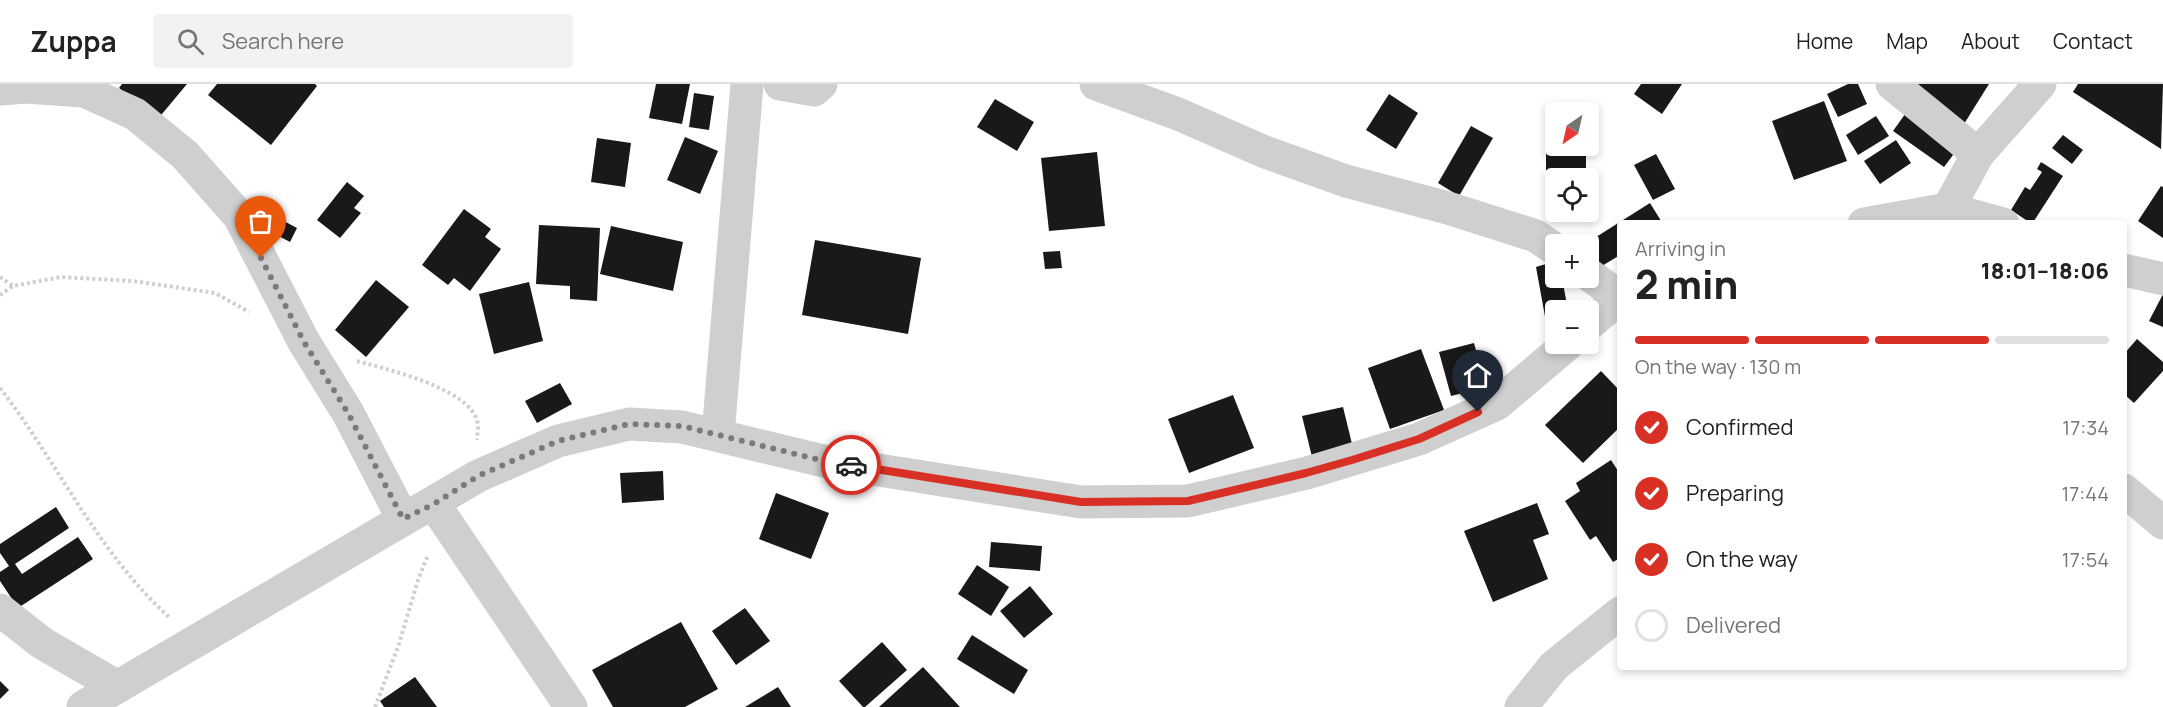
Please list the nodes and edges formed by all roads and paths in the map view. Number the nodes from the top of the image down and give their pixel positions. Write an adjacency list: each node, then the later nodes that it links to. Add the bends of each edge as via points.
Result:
1 (747, 84): 26 (street)
2 (780, 84): 3 (street, via 814,90)
3 (821, 84)
4 (1096, 84): 12 (street, via 1346,181 1448,208)
5 (1892, 84): 8 (street)
6 (2040, 84): 8 (street)
7 (18, 87): 30 (street, via 84,91 135,114 185,155 239,216)
8 (1978, 154): 9 (street)
9 (1945, 216): 10 (street); 11 (street)
10 (1904, 220)
11 (1974, 220)
12 (1545, 242)
13 (2127, 271): 15 (street)
14 (0, 277): 17 (path)
15 (2163, 279)
16 (1599, 282): 19 (street)
17 (13, 286): 18 (path); 21 (path, via 61,278 133,281 215,293)
18 (0, 295)
19 (1617, 296)
20 (1617, 301): 22 (street)
21 (255, 315)
22 (1599, 316)
23 (1556, 354): 26 (street, via 1497,404 1419,439 1306,473 1188,501 1081,502 828,462)
24 (355, 360): 27 (path, via 408,375 469,406 477,421)
25 (0, 388): 34 (path, via 113,557 149,600)
26 (718, 435): 27 (street, via 682,426 629,424 558,441)
27 (478, 476): 29 (street)
28 (2127, 493): 31 (street)
29 (439, 513): 30 (street); 37 (path, via 398,647); 38 (street)
30 (403, 519): 34 (street)
31 (2163, 523)
32 (0, 610): 35 (street, via 42,643)
33 (1617, 615): 39 (street, via 1554,666)
34 (196, 642): 35 (street)
35 (118, 687): 36 (street)
36 (83, 707)
37 (375, 707)
38 (571, 707)
39 (1521, 707)

